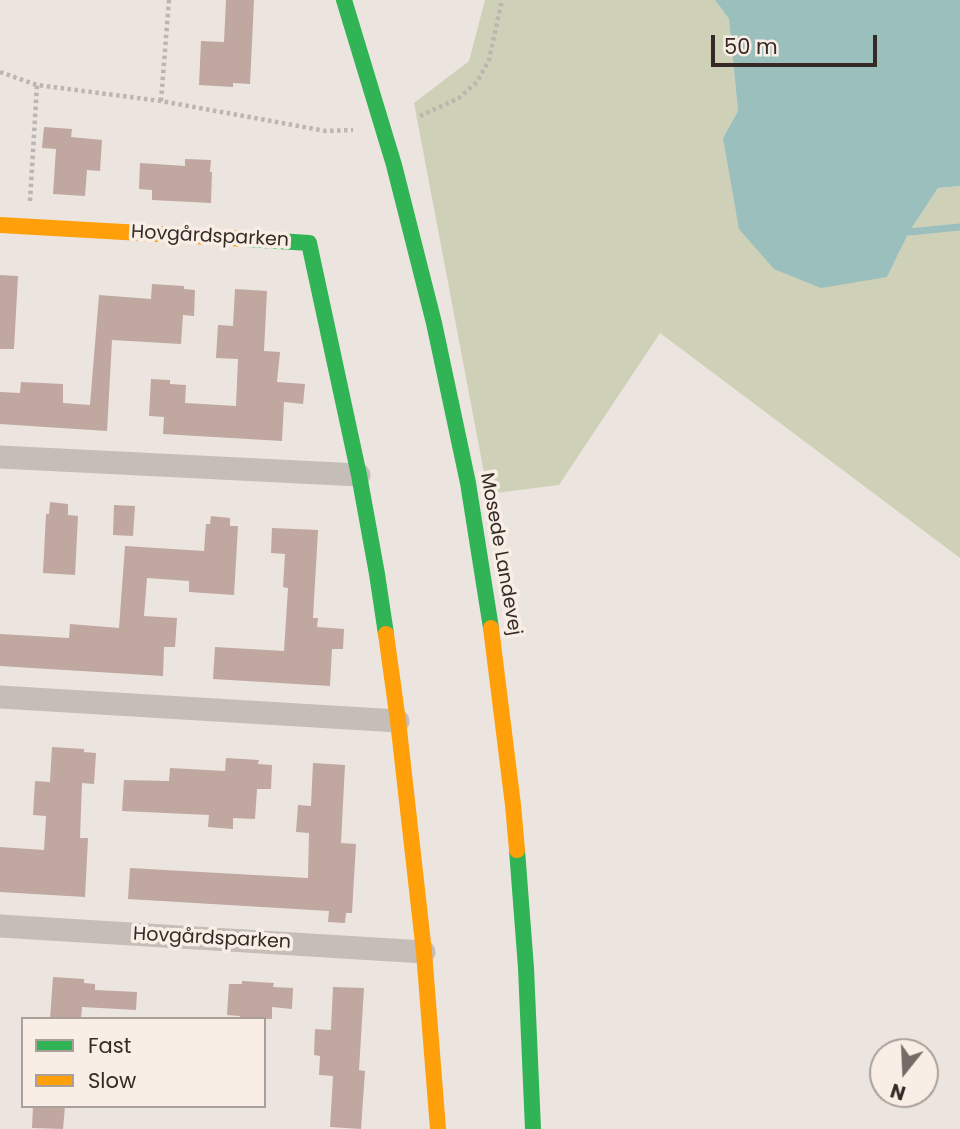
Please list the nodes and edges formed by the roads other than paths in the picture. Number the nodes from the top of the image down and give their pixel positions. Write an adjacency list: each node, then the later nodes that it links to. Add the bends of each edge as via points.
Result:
1 (344, 0): 10 (street, Mosede Landevej, via 401,192 468,483 513,805)
2 (0, 225): 4 (street, Hovgårdsparken, via 309,243)
3 (0, 457): 4 (street)
4 (359, 475): 6 (street, Hovgårdsparken)
5 (0, 697): 6 (street)
6 (398, 721): 8 (street, Hovgårdsparken)
7 (0, 926): 8 (street, Hovgårdsparken)
8 (424, 952): 9 (street, Hovgårdsparken)
9 (438, 1129)
10 (533, 1129)

